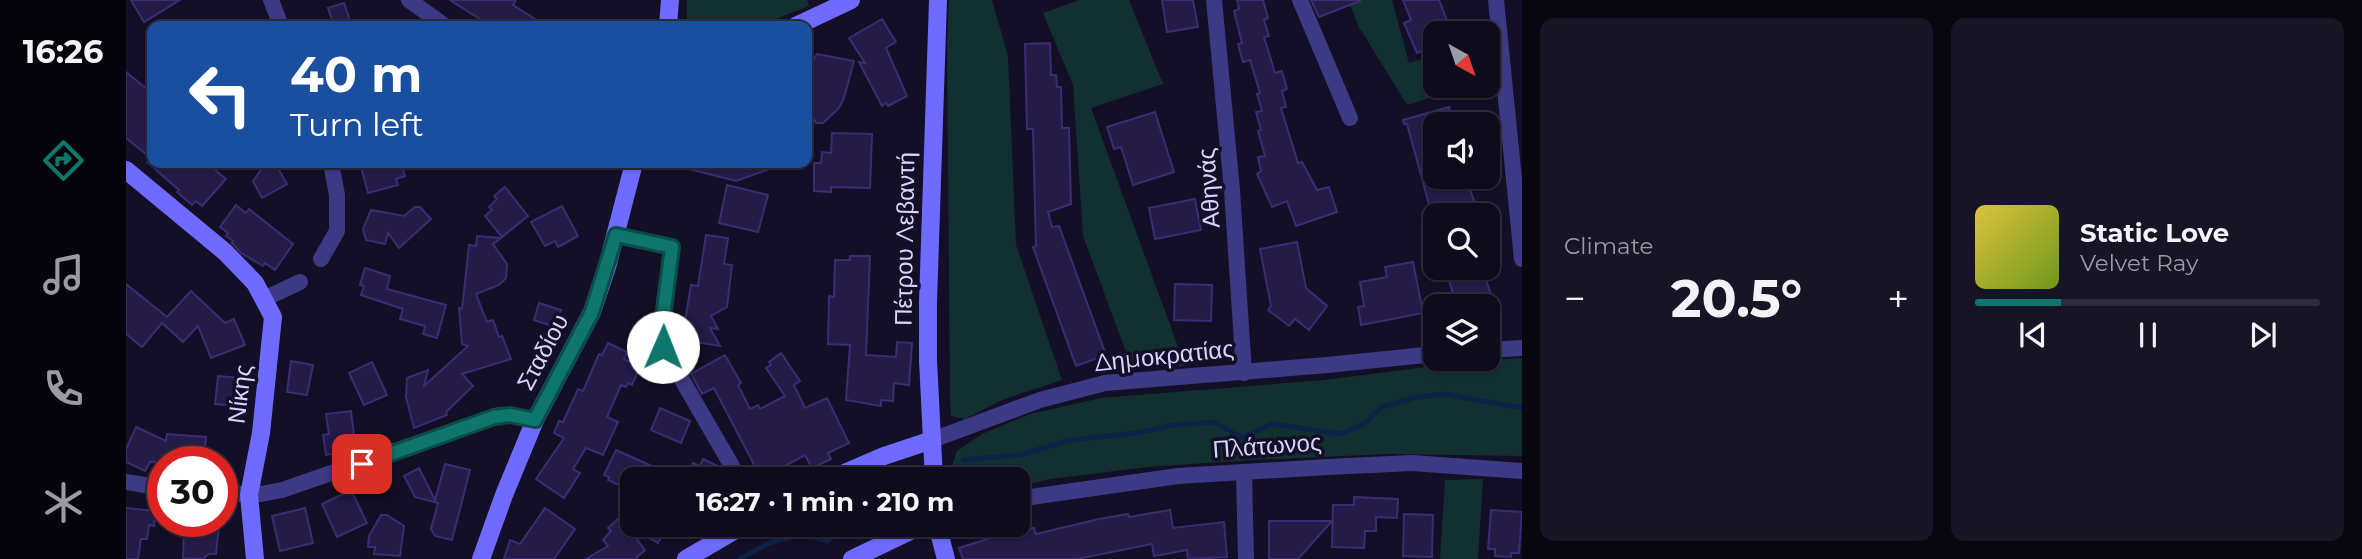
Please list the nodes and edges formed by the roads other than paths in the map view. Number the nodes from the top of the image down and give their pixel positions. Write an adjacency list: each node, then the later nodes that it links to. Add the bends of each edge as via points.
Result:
1 (271, 0): 9 (street)
2 (410, 0): 10 (street)
3 (670, 0): 11 (street)
4 (850, 0): 12 (street)
5 (938, 0): 28 (street, Πέτρου Λεβαντή, via 928,302)
6 (1214, 0): 26 (street, Αθηνάς)
7 (1300, 0): 14 (street)
8 (1496, 0): 13 (street)
9 (279, 21)
10 (438, 21)
11 (668, 21)
12 (806, 21)
13 (1515, 113): 20 (street)
14 (1350, 118)
15 (332, 168): 19 (street, via 337,231)
16 (633, 168): 18 (street, Σταδίου)
17 (126, 170): 22 (street, via 226,252 256,283)
18 (616, 235): 27 (street, Σταδίου, via 592,312); 29 (street, via 672,247 663,347)
19 (321, 259)
20 (1522, 259)
21 (300, 282): 22 (street)
22 (264, 299): 37 (street, Νίκης, via 273,317 261,433)
23 (1522, 348): 24 (street)
24 (1500, 349)
25 (1423, 355): 26 (street, Δημοκρατίας)
26 (1244, 373): 28 (street, Δημοκρατίας, via 1105,383 1040,400)
27 (535, 420): 37 (street, via 494,417 311,481); 43 (street, Σταδίου)
28 (932, 440): 30 (street, Δημοκρατίας); 31 (street, Πέτρου Λεβαντή)
29 (732, 467)
30 (857, 467)
31 (933, 467)
32 (1522, 471): 33 (street, Πλάτωνος, via 1412,463)
33 (1244, 473): 38 (street, Πλάτωνος, via 1178,476); 47 (street)
34 (126, 482): 35 (street)
35 (147, 485)
36 (238, 495): 37 (street)
37 (249, 495): 42 (street, Νίκης)
38 (1030, 497)
39 (724, 537): 44 (street)
40 (898, 537): 45 (street)
41 (940, 537): 46 (street)
42 (255, 559)
43 (481, 559)
44 (686, 559)
45 (852, 559)
46 (946, 559)
47 (1246, 559)

